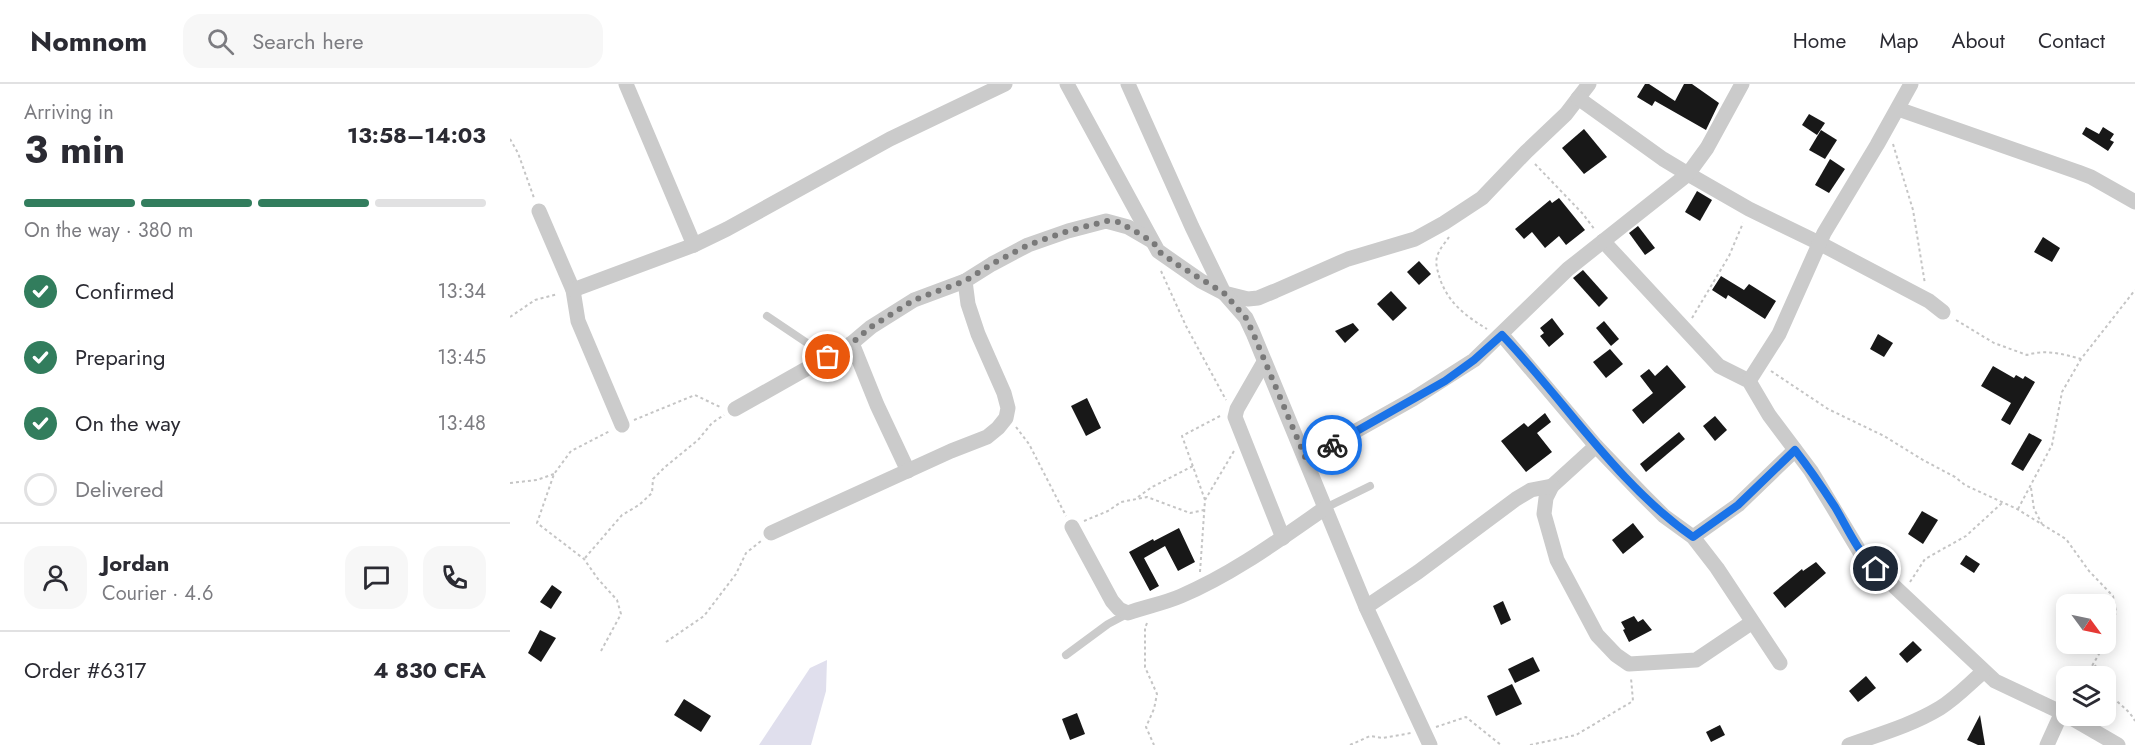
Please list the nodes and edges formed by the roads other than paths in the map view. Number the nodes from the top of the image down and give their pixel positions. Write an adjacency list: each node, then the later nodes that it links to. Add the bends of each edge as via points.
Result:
1 (627, 84): 15 (street)
2 (1005, 84): 15 (street, via 890,139)
3 (1067, 84): 16 (street)
4 (1128, 84): 19 (street)
5 (1589, 84): 8 (street)
6 (1742, 84): 10 (street)
7 (1911, 84): 9 (street)
8 (1578, 98): 10 (street); 19 (street, via 1482,198 1415,239 1348,259 1258,298)
9 (1898, 109): 11 (street, via 2078,171); 14 (street)
10 (1688, 174): 13 (street); 14 (street)
11 (2135, 202)
12 (539, 211): 18 (street)
13 (1603, 241): 22 (street, via 1568,269); 26 (street, via 1719,366)
14 (1819, 243): 20 (street); 26 (street, via 1789,314)
15 (694, 245): 18 (street)
16 (1156, 247): 17 (street, via 1128,227 1107,221 1028,245); 19 (street, via 1196,278)
17 (965, 281): 23 (street, via 914,300); 32 (street, via 978,334 1004,393 1006,418 987,437)
18 (573, 290): 28 (street, via 579,321)
19 (1224, 293): 25 (street, via 1246,318)
20 (1943, 312)
21 (767, 316): 24 (lane)
22 (1502, 335): 29 (street); 31 (street, via 1445,381)
23 (852, 343): 24 (street); 32 (street)
24 (828, 357): 27 (street)
25 (1264, 362): 31 (street); 39 (street, via 1233,414)
26 (1749, 381): 30 (street)
27 (735, 409)
28 (622, 425)
29 (1596, 446): 34 (street); 38 (street, via 1653,506)
30 (1795, 450): 38 (street, via 1738,505); 45 (street, via 1863,556)
31 (1306, 459): 35 (street)
32 (908, 471): 37 (street)
33 (1370, 486): 35 (lane)
34 (1552, 486): 40 (street, via 1531,490 1516,499); 42 (street, via 1544,514 1557,560 1598,635 1629,664 1696,660)
35 (1325, 508): 39 (street); 40 (street)
36 (1072, 527): 41 (street, via 1112,601)
37 (771, 533)
38 (1693, 537): 42 (street)
39 (1283, 538): 41 (street, via 1180,597)
40 (1366, 607): 49 (street)
41 (1128, 613): 43 (lane)
42 (1752, 623): 44 (street)
43 (1065, 655)
44 (1780, 663)
45 (1983, 672): 46 (street); 50 (street, via 1941,707 1889,732)
46 (2056, 709)
47 (2059, 726): 51 (street)
48 (2086, 726): 52 (street)
49 (1427, 738)
50 (1849, 745)
51 (2047, 745)
52 (2118, 745)

